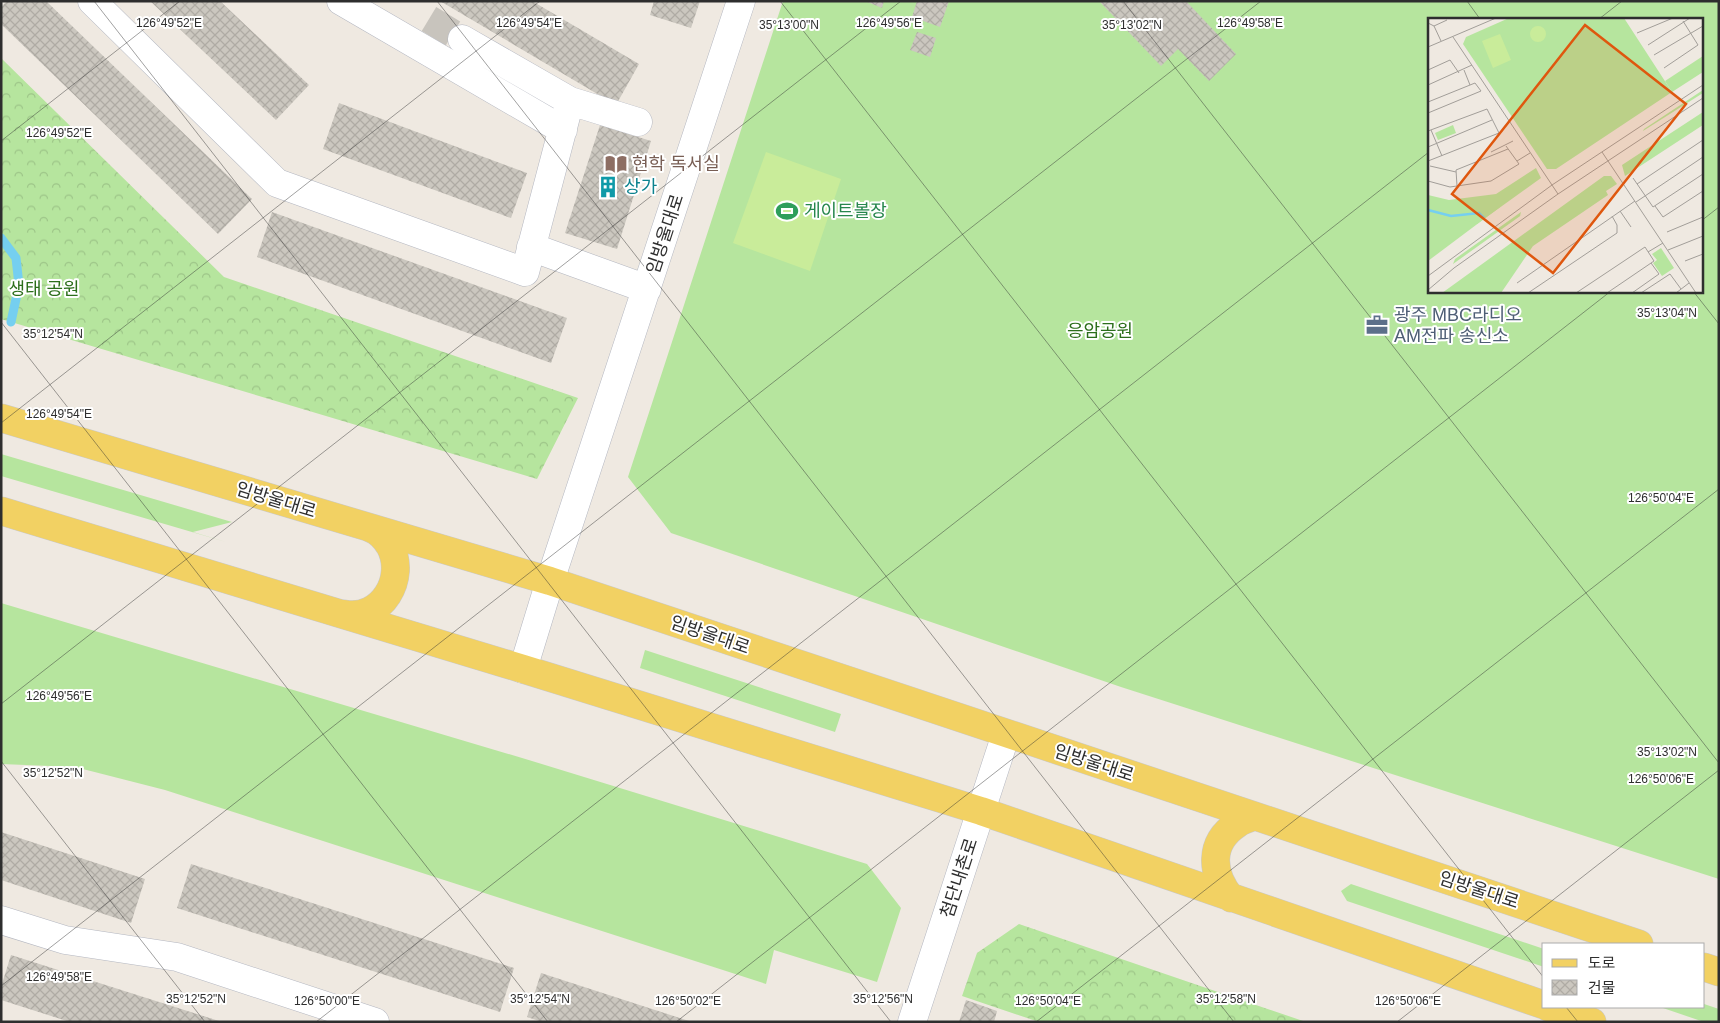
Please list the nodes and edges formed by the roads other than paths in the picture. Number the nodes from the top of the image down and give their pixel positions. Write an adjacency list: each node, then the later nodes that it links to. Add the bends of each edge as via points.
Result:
1 (92, 1): 8 (street, via 277,183 525,272)
2 (341, 1): 7 (street)
3 (741, 1): 9 (street, 임방울대로)
4 (462, 39): 5 (street)
5 (570, 101): 6 (street); 7 (street)
6 (638, 122)
7 (563, 130): 8 (street)
8 (531, 247): 9 (street)
9 (647, 289): 13 (street, 임방울대로)
10 (1, 418): 12 (main road, 임방울대로)
11 (1, 511): 14 (main road)
12 (361, 525): 13 (main road, 임방울대로); 14 (main road, via 376,530 387,541 394,554 394,583 377,606 364,613)
13 (550, 581): 15 (street, 임방울대로); 16 (main road, 임방울대로)
14 (336, 613): 15 (main road)
15 (523, 669): 17 (main road)
16 (1006, 734): 17 (street, 첨단내촌로); 18 (main road, 임방울대로)
17 (981, 811): 19 (main road); 27 (street, 첨단내촌로)
18 (1255, 816): 19 (main road, via 1238,822 1219,844 1217,873); 21 (main road, 임방울대로)
19 (1231, 898): 24 (main road)
20 (1, 920): 26 (street, via 65,940 177,957)
21 (1636, 943)
22 (1705, 967): 23 (main road)
23 (1719, 972)
24 (1542, 1004)
25 (1551, 1008): 28 (main road)
26 (375, 1022)
27 (912, 1022)
28 (1592, 1022)

